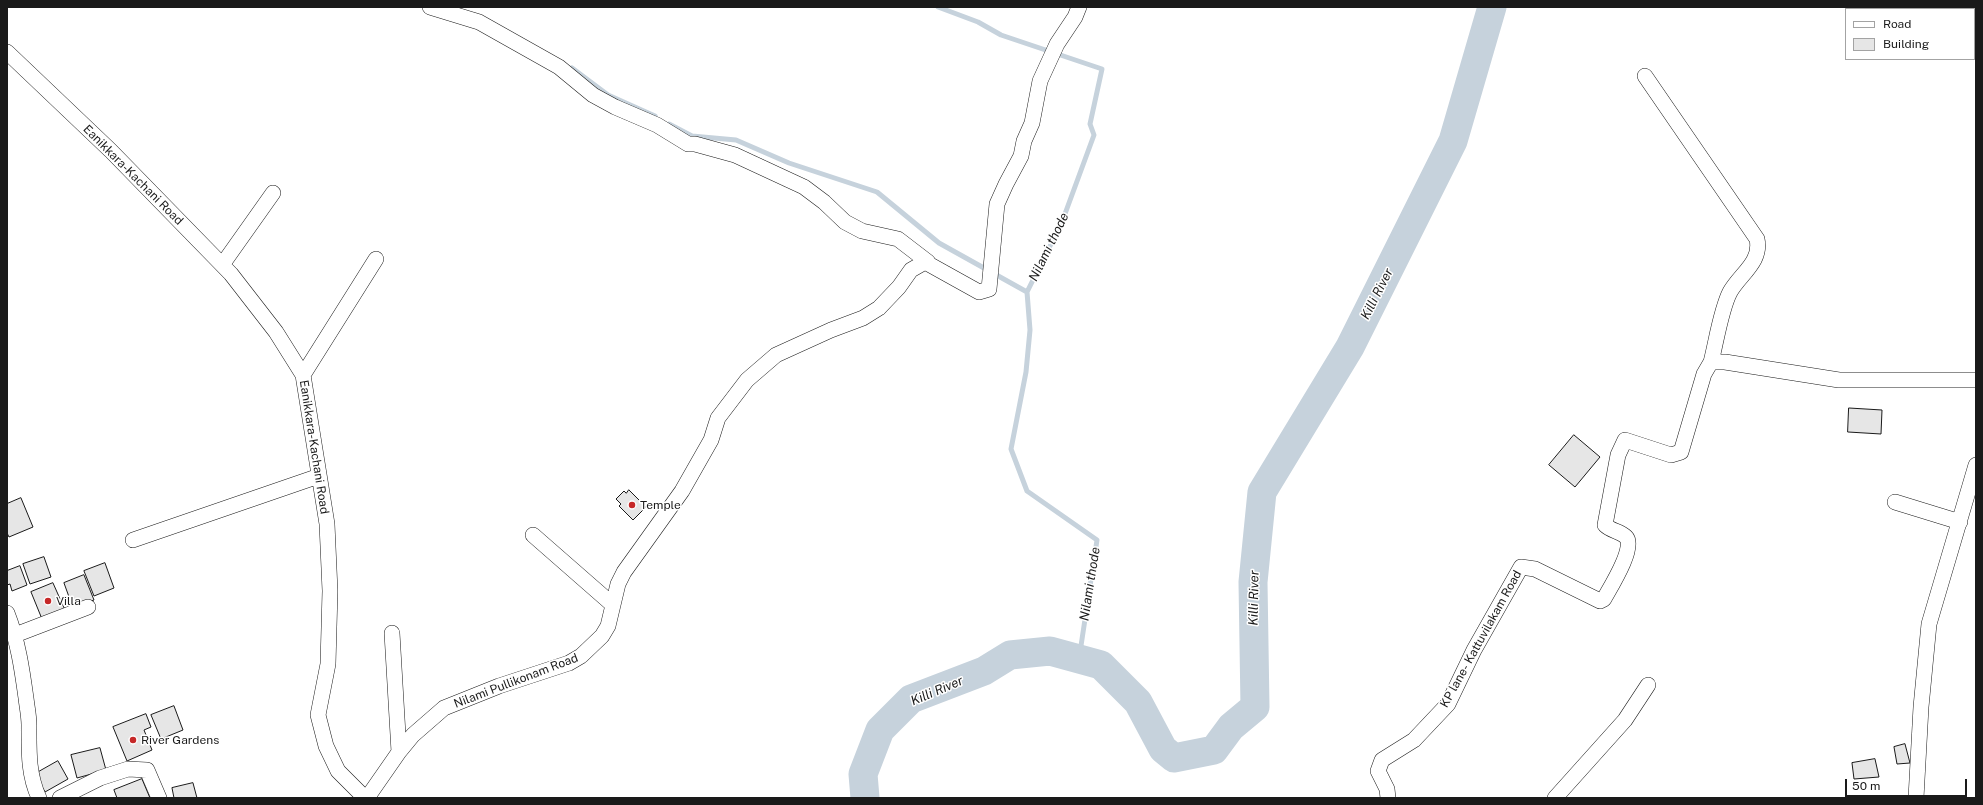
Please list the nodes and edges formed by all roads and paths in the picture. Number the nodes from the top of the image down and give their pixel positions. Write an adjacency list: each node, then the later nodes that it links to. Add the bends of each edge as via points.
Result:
1 (430, 7): 7 (street, via 479,22 559,67 593,95 657,125 688,144 735,155 804,187 844,222 862,231 898,239)
2 (1079, 7): 7 (street, via 1057,44 1040,81 1032,123 1024,141 1022,156 997,204 989,289 979,292)
3 (7, 52): 8 (street, Eanikkara-Kachani Road, via 111,151)
4 (1645, 76): 9 (street, via 1757,239 1759,249 1756,258 1732,288 1727,299)
5 (273, 193): 8 (street)
6 (376, 259): 10 (street)
7 (928, 262): 18 (street, Nilami Pullikonam Road, via 911,270 879,308 863,318 776,355 747,380 718,418 711,440 682,491 624,572)
8 (222, 265): 10 (street, Eanikkara-Kachani Road, via 276,332)
9 (1712, 362): 11 (street, via 1839,380); 29 (street, KP lane- Kattuvilakam Road, via 1704,374 1681,452 1672,455 1625,440 1618,455 1605,525 1626,538 1629,543 1626,556 1604,599 1600,601 1535,569 1521,567 1474,650 1448,704 1414,740 1382,760 1378,771 1387,789)
10 (303, 376): 13 (street, Eanikkara-Kachani Road)
11 (1976, 380)
12 (1976, 465): 15 (street)
13 (319, 476): 17 (street); 28 (street, Eanikkara-Kachani Road, via 327,524 330,591 328,664 318,715 326,746 338,771)
14 (1895, 502): 15 (street)
15 (1960, 522): 31 (street, via 1929,624)
16 (533, 534): 18 (street)
17 (133, 540)
18 (613, 605): 24 (street, Nilami Pullikonam Road, via 608,626 602,636 581,656 444,708 413,735)
19 (88, 606): 22 (street)
20 (7, 614): 22 (street)
21 (392, 633): 24 (street)
22 (15, 634): 25 (street, via 30,725 29,758 34,788)
23 (1648, 685): 30 (street, via 1626,720)
24 (399, 752): 28 (street, Nilami Pullikonam Road)
25 (39, 798)
26 (60, 798): 27 (street, via 100,778 128,769 147,770)
27 (159, 798)
28 (366, 798)
29 (1388, 798)
30 (1555, 798)
31 (1916, 798)

